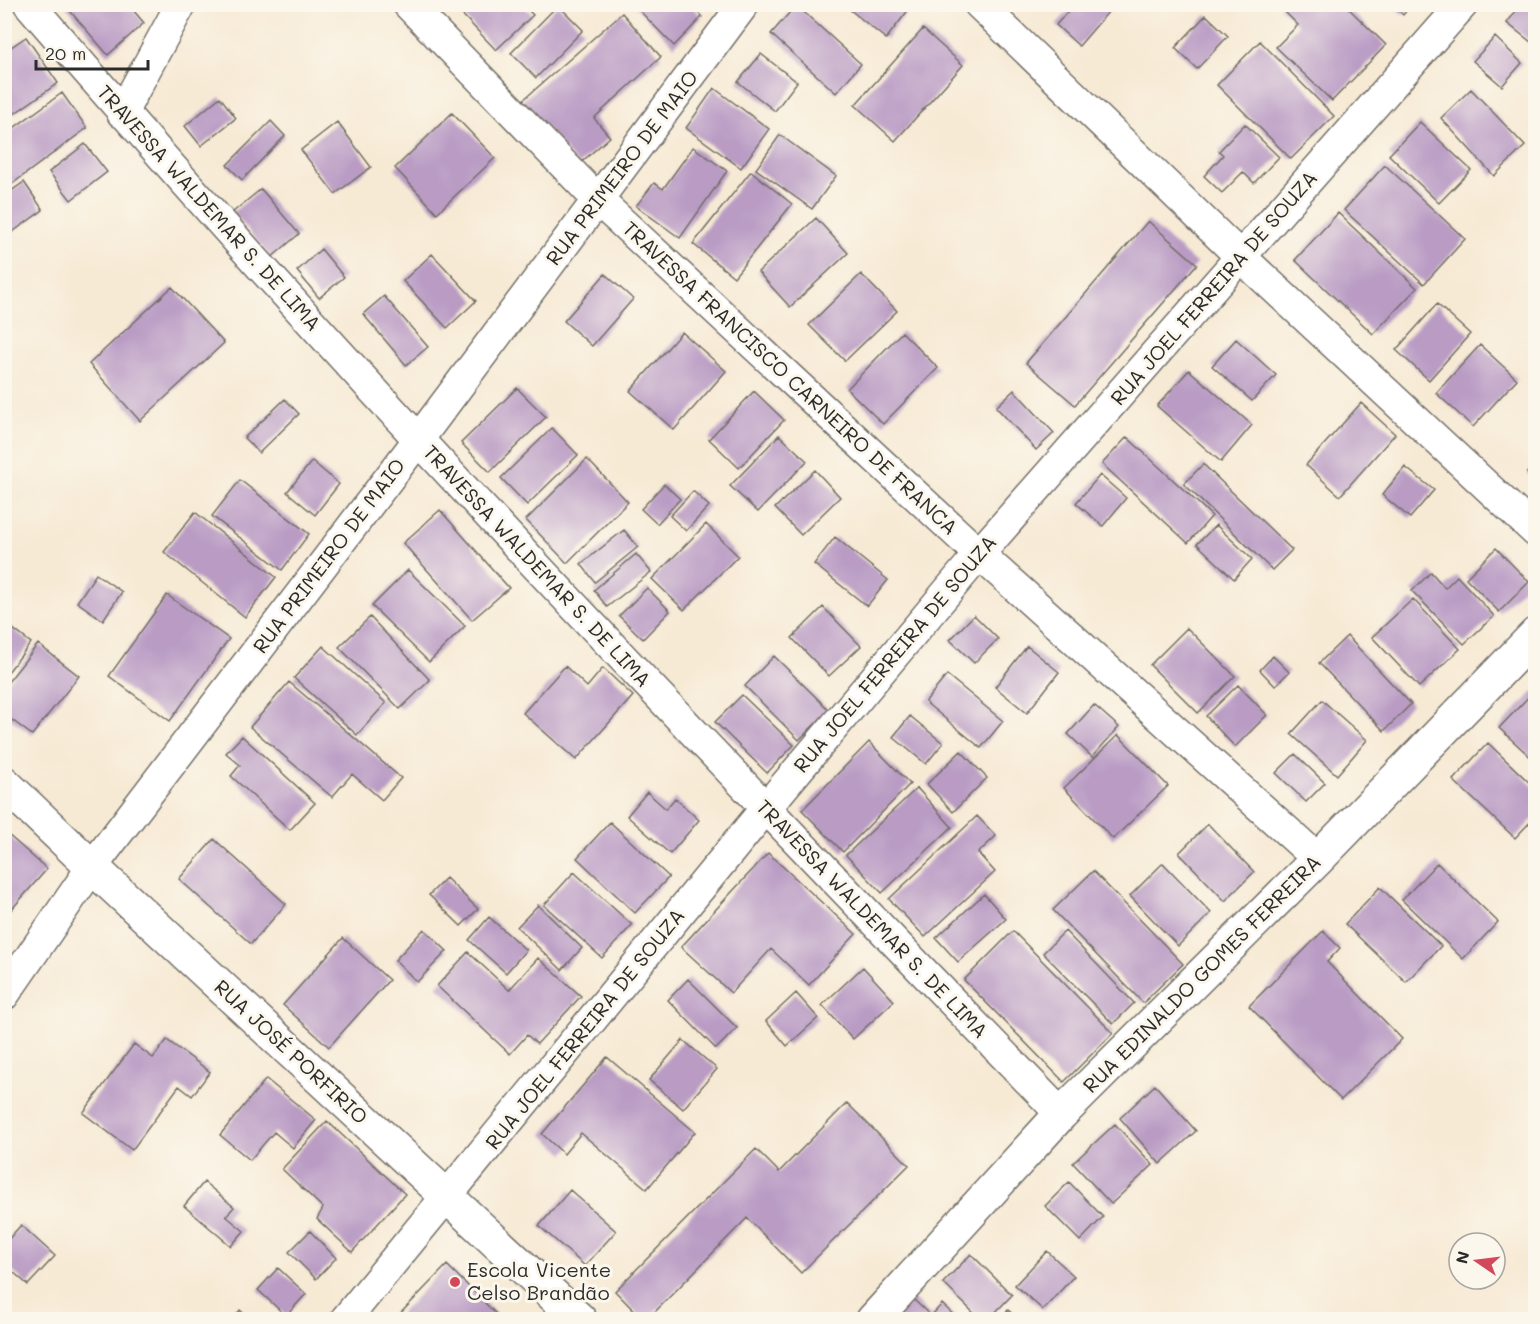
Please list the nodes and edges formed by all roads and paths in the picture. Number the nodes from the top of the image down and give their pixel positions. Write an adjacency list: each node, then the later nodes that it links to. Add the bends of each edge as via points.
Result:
1 (29, 4): 7 (street, TRAVESSA WALDEMAR S. DE LIMA)
2 (181, 4): 7 (street)
3 (408, 4): 8 (street, TRAVESSA FRANCISCO CARNEIRO DE FRANCA)
4 (744, 4): 8 (street, RUA PRIMEIRO DE MAIO)
5 (979, 4): 9 (street)
6 (1463, 4): 9 (street, RUA JOEL FERREIRA DE SOUZA)
7 (122, 112): 10 (street, TRAVESSA WALDEMAR S. DE LIMA)
8 (598, 200): 10 (street, RUA PRIMEIRO DE MAIO); 12 (street, TRAVESSA FRANCISCO CARNEIRO DE FRANCA)
9 (1241, 257): 11 (street); 12 (street, RUA JOEL FERREIRA DE SOUZA)
10 (418, 440): 15 (street, TRAVESSA WALDEMAR S. DE LIMA); 17 (street, RUA PRIMEIRO DE MAIO)
11 (1536, 532)
12 (979, 554): 15 (street, RUA JOEL FERREIRA DE SOUZA); 16 (street, TRAVESSA FRANCISCO CARNEIRO DE FRANCA)
13 (1536, 634): 16 (street, RUA EDINALDO GOMES FERREIRA)
14 (4, 783): 17 (street, RUA JOSÉ PORFIRIO)
15 (765, 809): 19 (street, TRAVESSA WALDEMAR S. DE LIMA); 20 (street, RUA JOEL FERREIRA DE SOUZA)
16 (1318, 859): 19 (street, RUA EDINALDO GOMES FERREIRA)
17 (92, 867): 18 (street, RUA PRIMEIRO DE MAIO); 20 (street, RUA JOSÉ PORFIRIO)
18 (4, 995)
19 (1061, 1114): 23 (street, RUA EDINALDO GOMES FERREIRA)
20 (448, 1197): 21 (street, RUA JOEL FERREIRA DE SOUZA); 22 (street, RUA JOSÉ PORFIRIO)
21 (345, 1320)
22 (580, 1320)
23 (873, 1320)

